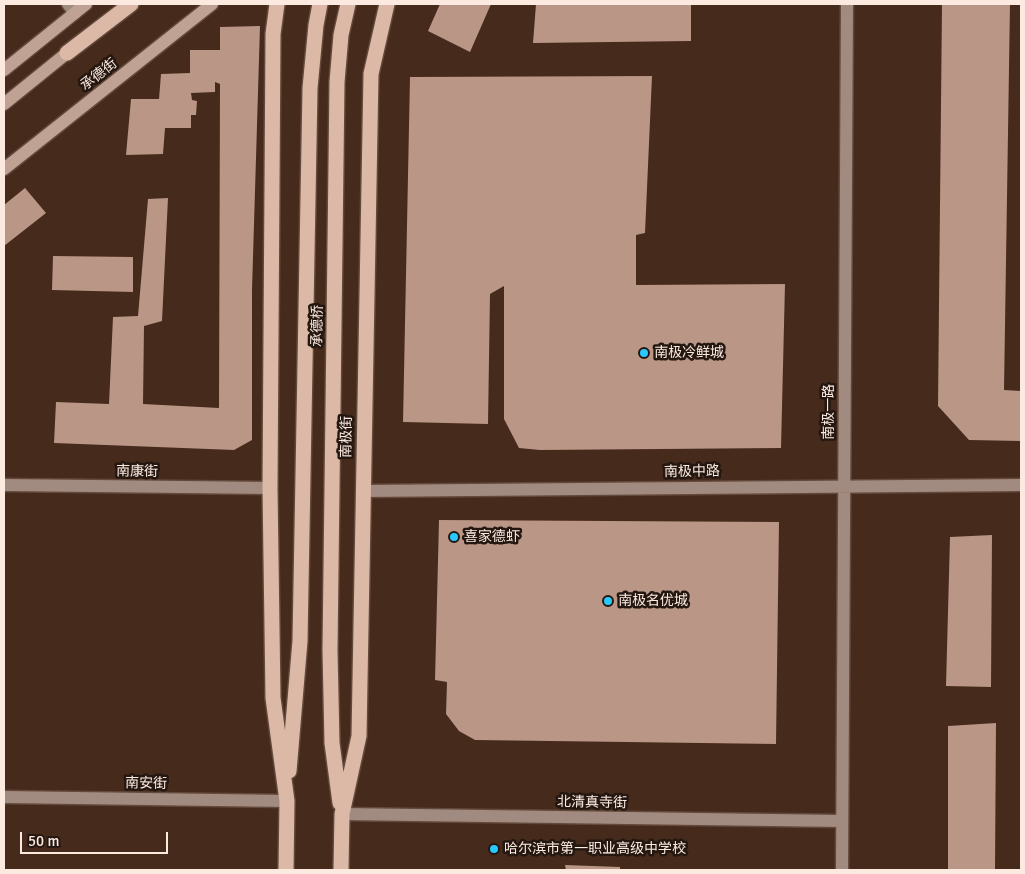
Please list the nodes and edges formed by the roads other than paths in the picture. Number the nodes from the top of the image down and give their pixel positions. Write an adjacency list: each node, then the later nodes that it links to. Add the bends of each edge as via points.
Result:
1 (86, 4): 9 (main road)
2 (132, 4): 10 (highway)
3 (212, 4): 13 (main road, 承德街)
4 (277, 4): 17 (highway, via 273,34)
5 (320, 4): 20 (highway, 承德桥, via 310,88 300,642)
6 (348, 4): 21 (highway, 承德桥, via 341,35 337,82 330,650 332,744)
7 (388, 4): 18 (highway, 南极街, via 371,74)
8 (847, 4): 16 (street, 南极一路)
9 (71, 8): 11 (main road)
10 (67, 53): 12 (main road)
11 (4, 70)
12 (4, 104)
13 (4, 169)
14 (4, 485): 17 (street, 南康街)
15 (1021, 485): 16 (street, 南极中路)
16 (844, 486): 18 (street, 南极中路); 22 (street, 南极一路)
17 (270, 488): 20 (highway, via 273,698)
18 (363, 491): 21 (highway, 南极街, via 359,736)
19 (4, 797): 20 (street, 南安街)
20 (287, 801): 23 (highway)
21 (342, 814): 22 (street, 北清真寺街); 24 (highway, 南极街)
22 (842, 822): 25 (street, 南极一路)
23 (286, 870)
24 (341, 870)
25 (842, 870)

